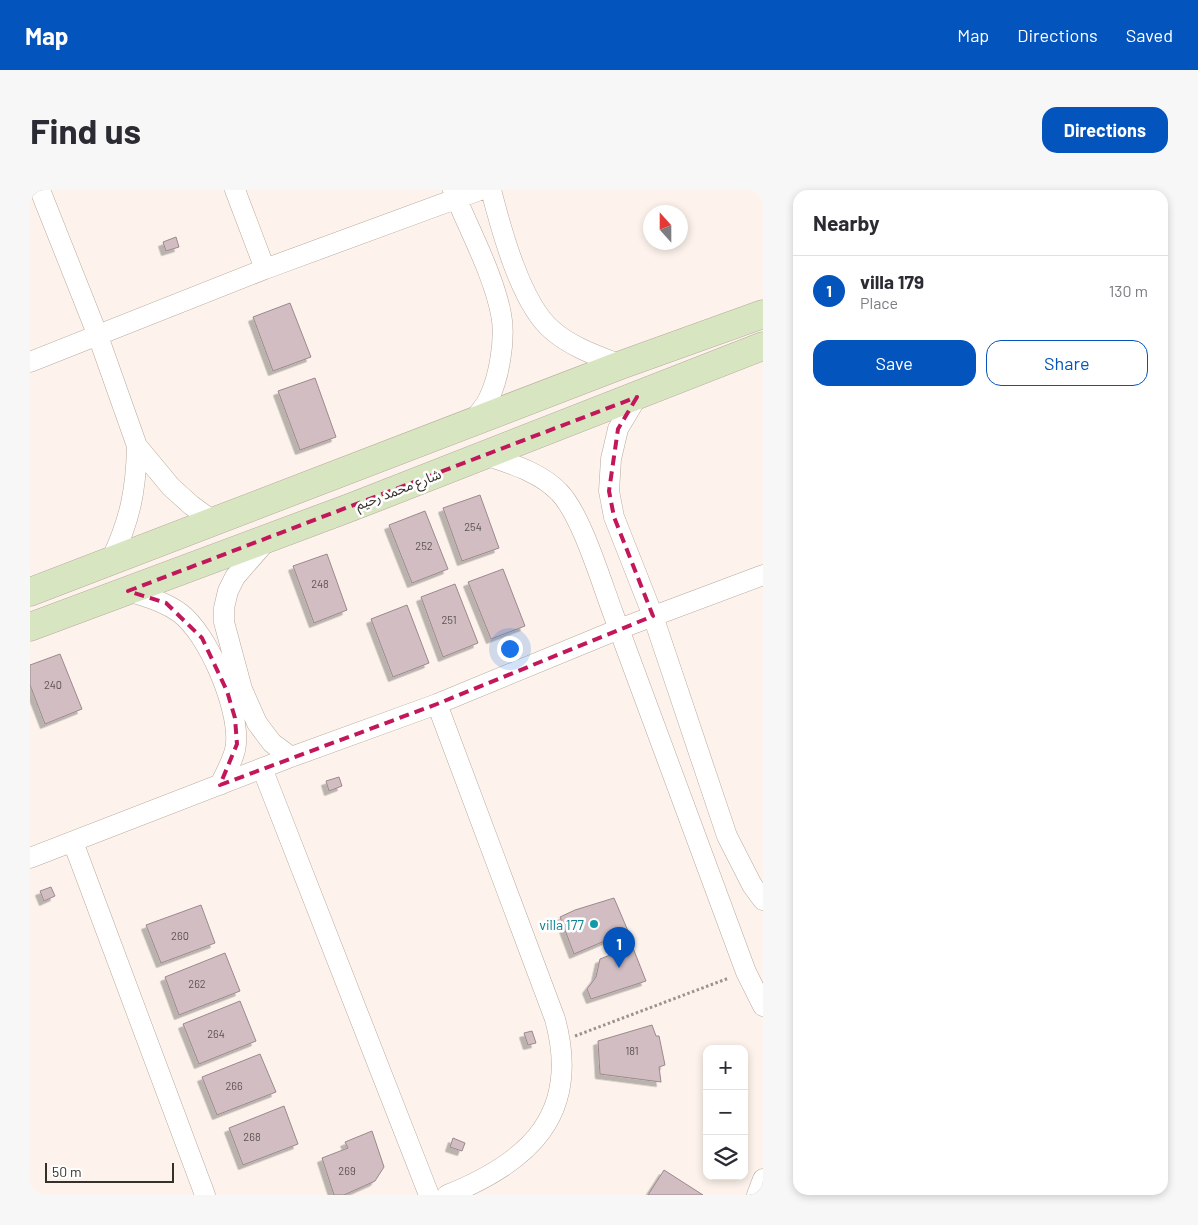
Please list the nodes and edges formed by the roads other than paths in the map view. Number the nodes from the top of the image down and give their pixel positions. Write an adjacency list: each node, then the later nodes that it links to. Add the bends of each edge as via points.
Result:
1 (40, 190): 8 (street)
2 (235, 190): 6 (street)
3 (480, 190): 5 (street)
4 (491, 190): 11 (street, via 502,230 534,309 552,330 576,346)
5 (455, 195): 6 (street); 13 (street, via 502,316 500,362 494,385 488,402)
6 (265, 268): 8 (street)
7 (755, 317): 9 (street); 11 (street)
8 (98, 336): 10 (street); 14 (street)
9 (761, 347): 12 (street, شارع محمد رحيم)
10 (30, 362)
11 (621, 365): 13 (street)
12 (636, 397): 15 (street, شارع محمد رحيم); 24 (street, via 618,429 611,458 609,491 614,517)
13 (472, 422): 16 (street)
14 (136, 446): 18 (street, via 171,487); 20 (street, via 132,505)
15 (485, 455): 17 (street, شارع محمد رحيم); 26 (street, via 520,466 559,492 583,535)
16 (337, 474): 17 (street); 18 (street)
17 (349, 508): 19 (street, شارع محمد رحيم)
18 (213, 521): 20 (street)
19 (268, 538): 22 (street, شارع محمد رحيم); 28 (street, via 235,577 228,591 224,622 242,689 257,723 272,743)
20 (111, 560): 23 (street)
21 (763, 575): 24 (street)
22 (128, 591): 25 (street, شارع محمد رحيم); 30 (street, via 166,603 182,614 202,638 227,691 235,718 236,744)
23 (30, 592)
24 (653, 616): 26 (street); 33 (street, via 727,836)
25 (30, 627)
26 (619, 629): 27 (street); 34 (street, via 746,972)
27 (437, 704): 28 (street); 38 (street, via 555,1019 561,1041 562,1070 559,1094 537,1138 499,1171)
28 (291, 757): 29 (street)
29 (262, 768): 30 (street); 37 (street)
30 (220, 785): 31 (street)
31 (73, 842): 32 (street); 36 (street)
32 (30, 858)
33 (763, 900)
34 (763, 1006)
35 (763, 1179): 39 (street)
36 (205, 1195)
37 (429, 1195)
38 (447, 1195)
39 (757, 1195)

